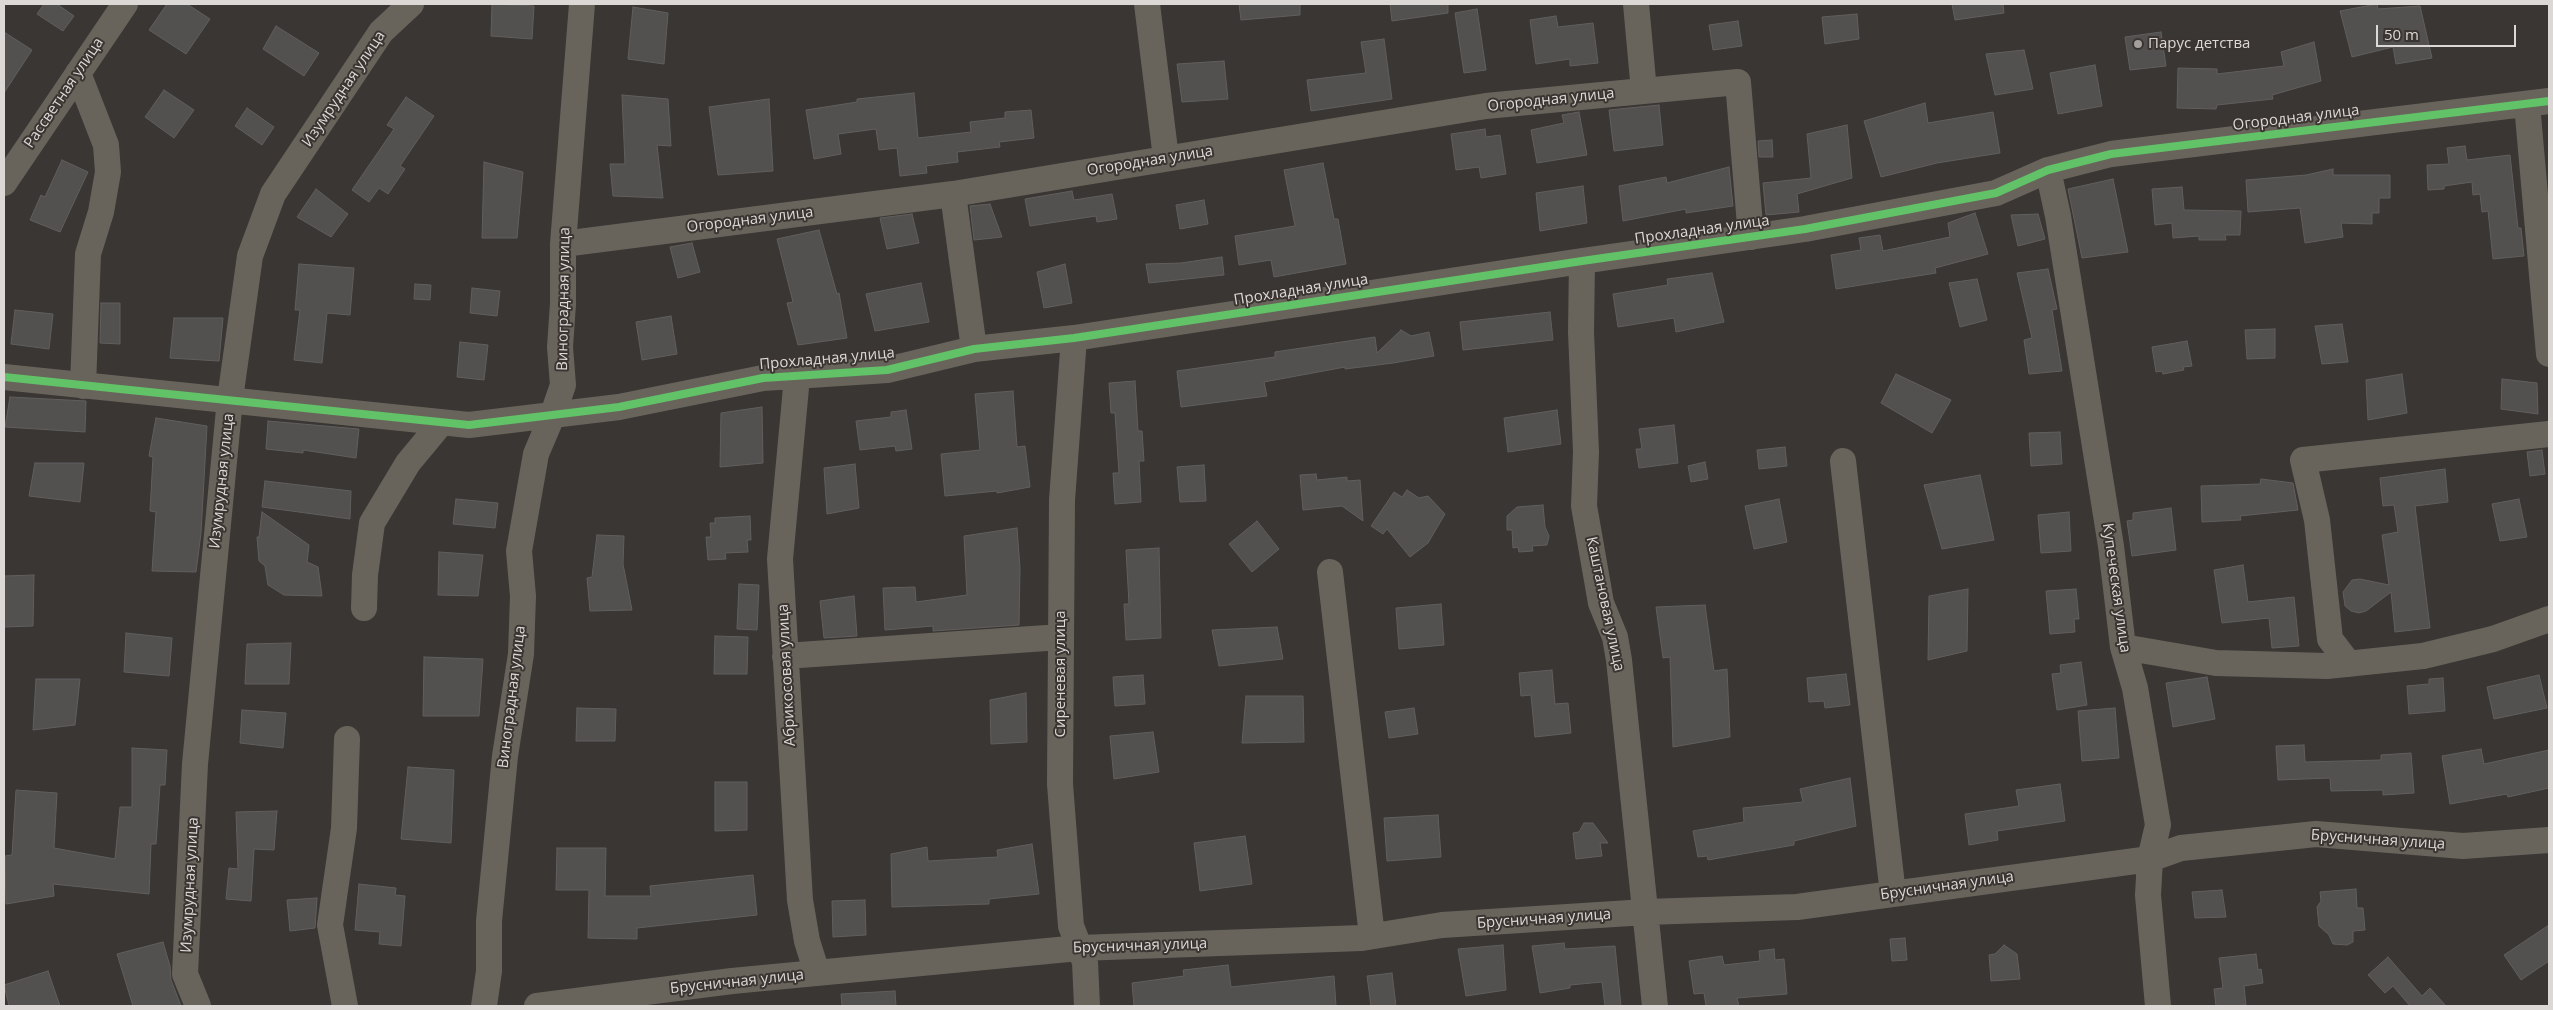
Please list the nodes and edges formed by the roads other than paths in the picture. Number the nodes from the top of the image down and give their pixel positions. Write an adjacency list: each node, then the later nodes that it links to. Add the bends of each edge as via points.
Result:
1 (125, 4): 6 (street, Рассветная улица)
2 (411, 4): 22 (street, Изумрудная улица, via 381,32 273,194 250,256)
3 (582, 4): 14 (street, Виноградная улица)
4 (1147, 4): 9 (street)
5 (1636, 4): 7 (street)
6 (78, 73): 11 (street, Рассветная улица); 21 (street, via 106,145 108,172 88,254)
7 (1644, 91): 9 (street, Огородная улица, via 1486,106); 13 (street, Огородная улица, via 1738,82)
8 (2538, 103): 10 (street, Огородная улица, via 2111,154); 18 (street)
9 (1166, 158): 12 (street, Огородная улица)
10 (2048, 170): 13 (street, Прохладная улица, via 1986,195); 31 (street, Купеческая улица, via 2111,546)
11 (4, 183)
12 (953, 194): 14 (street, Огородная улица); 17 (street)
13 (1751, 237): 15 (street, Прохладная улица)
14 (563, 244): 23 (street, Виноградная улица, via 560,347 563,385)
15 (1582, 260): 16 (street, Прохладная улица); 38 (street, Каштановая улица, via 1584,506 1601,603 1615,637 1619,660)
16 (1074, 338): 17 (street, Прохладная улица); 30 (street, Сиреневая улица, via 1062,500)
17 (974, 350): 20 (street, Прохладная улица, via 887,370)
18 (2549, 354)
19 (4, 377): 21 (street, Прохладная улица)
20 (797, 377): 23 (street, Прохладная улица, via 763,378 619,407); 32 (street, Абрикосовая улица, via 780,559)
21 (83, 386): 22 (street, Прохладная улица)
22 (230, 399): 24 (street, Прохладная улица); 42 (street, Изумрудная улица, via 195,764 186,974)
23 (554, 414): 24 (street, Прохладная улица, via 469,425); 44 (street, Виноградная улица, via 536,454 519,551 523,596 521,654 505,756)
24 (442, 422): 28 (street, via 408,463 372,523)
25 (2549, 434): 33 (street, via 2303,460 2317,520 2330,639)
26 (1844, 461): 37 (street)
27 (1330, 572): 39 (street)
28 (364, 608)
29 (2549, 619): 33 (street, via 2493,639 2423,656)
30 (1061, 637): 32 (street); 40 (street, Сиреневая улица, via 1060,784 1071,926)
31 (2123, 647): 33 (street, via 2216,663); 36 (street, Купеческая улица, via 2135,688 2158,825)
32 (785, 656): 41 (street, Абрикосовая улица, via 800,900)
33 (2349, 664)
34 (347, 739): 43 (street, via 344,828 330,925)
35 (2549, 840): 36 (street, Брусничная улица, via 2463,846 2316,834 2182,848)
36 (2150, 859): 37 (street, Брусничная улица); 48 (street, Купеческая улица, via 2148,895)
37 (1893, 894): 38 (street, Брусничная улица, via 1797,907)
38 (1646, 912): 39 (street, Брусничная улица, via 1442,926); 47 (street, Каштановая улица)
39 (1372, 936): 40 (street, Брусничная улица)
40 (1079, 948): 41 (street, Брусничная улица); 46 (street, Сиреневая улица, via 1085,962)
41 (817, 973): 45 (street, Брусничная улица)
42 (198, 1006)
43 (345, 1006)
44 (484, 1006)
45 (536, 1006)
46 (1087, 1006)
47 (1654, 1006)
48 (2158, 1006)

